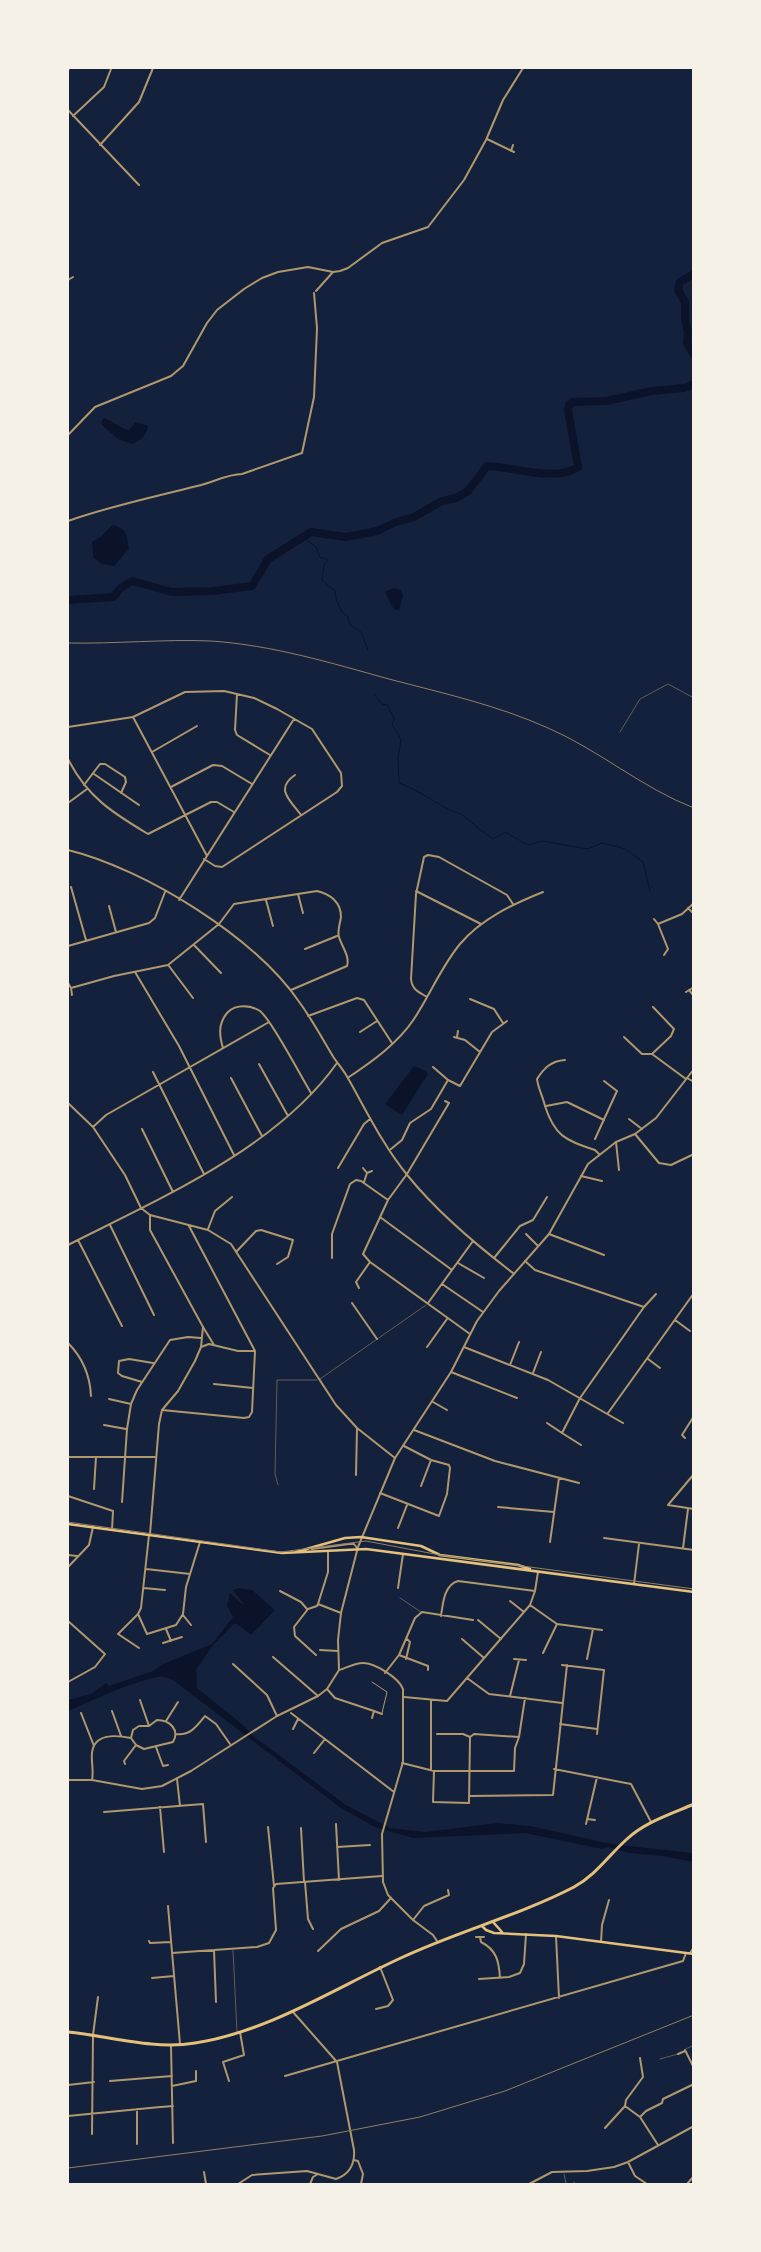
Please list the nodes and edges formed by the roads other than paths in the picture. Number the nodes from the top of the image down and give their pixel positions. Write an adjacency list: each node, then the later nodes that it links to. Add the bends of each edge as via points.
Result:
1 (153, 68): 7 (street, via 139,102)
2 (523, 68): 6 (street, via 503,100)
3 (111, 69): 5 (street, via 104,87)
4 (68, 110): 5 (street)
5 (73, 116): 7 (street)
6 (487, 139): 8 (street, via 512,152); 10 (street, via 464,180 428,227 382,243 348,268)
7 (100, 145): 9 (street)
8 (513, 145)
9 (139, 185)
10 (333, 272): 13 (street, via 297,268 270,275 244,289 217,310 183,366 171,376 95,407); 14 (street, via 315,292 318,328 314,397 302,452 242,474)
11 (73, 277): 12 (street)
12 (68, 280)
13 (68, 435)
14 (68, 521)
15 (237, 694): 17 (street, via 211,690 185,692); 18 (street, via 254,698); 23 (street, via 237,735)
16 (694, 698): 21 (lane, via 668,684 640,699)
17 (133, 717): 20 (street); 22 (street)
18 (294, 719): 23 (street); 37 (street, via 312,729 341,773 342,780 342,786 336,792)
19 (197, 726): 22 (street)
20 (68, 727)
21 (620, 732)
22 (152, 752): 30 (street)
23 (270, 755): 28 (street)
24 (68, 759): 25 (street)
25 (69, 766): 29 (street)
26 (94, 774): 29 (street); 32 (street); 32 (street, via 100,764 105,764 125,777)
27 (294, 775): 37 (street, via 287,780 285,794)
28 (252, 784): 30 (street, via 222,766 213,765); 35 (street)
29 (84, 785): 31 (street)
30 (171, 787): 36 (street)
31 (87, 789): 33 (street); 36 (street, via 105,808 148,834)
32 (121, 792): 34 (street)
33 (68, 803)
34 (139, 805)
35 (234, 812): 36 (street, via 218,802 211,802); 39 (street)
36 (185, 815): 39 (street)
37 (301, 815): 40 (street, via 222,867)
38 (68, 850): 43 (street, via 138,876)
39 (207, 856): 40 (street)
40 (204, 859): 46 (street)
41 (71, 887): 61 (street)
42 (416, 891): 49 (street, via 421,863 428,855 439,857 507,895); 56 (street); 75 (street, via 411,979 416,991)
43 (165, 892): 46 (street); 59 (street, via 155,918 149,923)
44 (543, 892): 49 (street)
45 (298, 894): 47 (street); 52 (street); 60 (street, via 317,891 333,898 341,917)
46 (179, 900): 55 (street)
47 (266, 900): 55 (street, via 234,904); 58 (street)
48 (694, 903): 51 (street)
49 (514, 904): 56 (street)
50 (109, 906): 59 (street)
51 (688, 908): 53 (street); 57 (street)
52 (303, 913)
53 (694, 914)
54 (654, 919): 57 (street)
55 (219, 924): 63 (street); 72 (street, via 239,939)
56 (481, 924): 75 (street, via 447,960)
57 (658, 924): 65 (street, via 668,949)
58 (273, 926)
59 (116, 932): 61 (street)
60 (338, 935): 64 (street); 72 (street, via 349,961 347,966)
61 (86, 941): 62 (street)
62 (68, 946)
63 (194, 946): 66 (street); 68 (street)
64 (305, 949)
65 (664, 955)
66 (168, 965): 67 (street); 76 (street)
67 (135, 972): 71 (street); 98 (street)
68 (222, 973)
69 (68, 982): 71 (street)
70 (694, 987): 74 (street, via 688,991)
71 (71, 988): 73 (street)
72 (290, 991): 81 (street)
73 (72, 995)
74 (694, 996)
75 (427, 997): 91 (street, via 412,1021)
76 (194, 998)
77 (477, 998): 79 (street)
78 (470, 999): 79 (street)
79 (475, 1002): 85 (street, via 496,1011)
80 (653, 1007): 94 (street, via 674,1030)
81 (308, 1016): 82 (street, via 357,998 364,1000); 96 (street)
82 (377, 1021): 87 (street); 91 (street)
83 (507, 1021): 85 (street)
84 (269, 1022): 92 (street); 92 (street, via 252,1006 230,1010 220,1028); 109 (street)
85 (503, 1023): 93 (street, via 492,1032)
86 (458, 1031): 89 (street)
87 (360, 1032)
88 (454, 1037): 89 (street)
89 (457, 1037): 93 (street)
90 (624, 1038): 94 (street, via 642,1054)
91 (392, 1043): 103 (street, via 379,1057)
92 (223, 1048): 98 (street)
93 (480, 1052): 105 (street, via 460,1086)
94 (652, 1054): 104 (street)
95 (565, 1060): 112 (street, via 546,1067 537,1079)
96 (337, 1063): 103 (street); 109 (street)
97 (259, 1064): 113 (street)
98 (190, 1067): 108 (street); 127 (street)
99 (433, 1067): 105 (street)
100 (694, 1069): 104 (street)
101 (153, 1072): 108 (street)
102 (231, 1078): 121 (street)
103 (348, 1078): 114 (street)
104 (686, 1079): 107 (street); 119 (street, via 656,1118)
105 (448, 1080): 124 (street, via 431,1109 410,1123 402,1140)
106 (604, 1081): 116 (street, via 617,1091)
107 (694, 1082)
108 (159, 1085): 117 (street, via 106,1115); 133 (street)
109 (312, 1094): 113 (street)
110 (445, 1101): 134 (street, via 449,1103)
111 (68, 1103): 117 (street)
112 (546, 1107): 116 (street, via 567,1102); 125 (street, via 554,1128 561,1136)
113 (288, 1116): 121 (street)
114 (370, 1119): 124 (street); 128 (street)
115 (629, 1119): 119 (street)
116 (604, 1120): 122 (street)
117 (94, 1127): 142 (street, via 125,1175)
118 (142, 1129): 138 (street)
119 (642, 1129): 120 (street)
120 (635, 1134): 123 (street); 126 (street, via 660,1163 671,1165)
121 (262, 1136): 127 (street)
122 (595, 1139)
123 (616, 1142): 125 (street); 130 (street)
124 (390, 1149): 134 (street)
125 (599, 1154): 135 (street)
126 (694, 1154)
127 (234, 1155): 133 (street)
128 (338, 1168)
129 (363, 1168): 132 (street)
130 (619, 1170)
131 (372, 1171): 132 (street)
132 (367, 1173): 137 (street)
133 (204, 1174): 138 (street)
134 (407, 1174): 141 (street); 151 (street, via 436,1208)
135 (581, 1176): 136 (street); 149 (street)
136 (602, 1181)
137 (364, 1182): 141 (street); 156 (street, via 352,1182 344,1194 332,1234)
138 (174, 1192): 142 (street)
139 (232, 1196): 147 (street, via 215,1211)
140 (547, 1197): 157 (street, via 533,1220 520,1226)
141 (388, 1200): 144 (street)
142 (141, 1208): 143 (street); 145 (street)
143 (150, 1215): 146 (street); 177 (street, via 150,1230)
144 (380, 1217): 159 (street, via 364,1251 364,1257); 162 (street)
145 (110, 1225): 150 (street); 173 (street)
146 (189, 1225): 147 (street); 188 (street)
147 (208, 1230): 154 (street, via 231,1244)
148 (526, 1234): 153 (street)
149 (549, 1234): 153 (street); 155 (street)
150 (78, 1240): 152 (street); 176 (street)
151 (473, 1240): 157 (street); 160 (street)
152 (68, 1245)
153 (538, 1246): 158 (street)
154 (236, 1252): 161 (street, via 256,1231 294,1240 288,1257); 196 (street)
155 (604, 1254)
156 (332, 1258)
157 (494, 1258): 163 (street)
158 (525, 1261): 163 (street); 171 (street, via 534,1270)
159 (370, 1262): 166 (street, via 356,1282); 170 (street)
160 (457, 1262): 162 (street); 164 (street)
161 (277, 1264)
162 (452, 1270): 165 (street)
163 (513, 1273): 172 (street)
164 (484, 1278)
165 (442, 1283): 170 (street); 172 (street)
166 (359, 1288)
167 (694, 1293): 175 (street)
168 (656, 1294): 171 (street)
169 (352, 1303): 181 (street)
170 (428, 1303): 174 (street); 181 (lane)
171 (644, 1307): 203 (street)
172 (483, 1312): 179 (street)
173 (154, 1315)
174 (448, 1318): 179 (street); 186 (street)
175 (675, 1320): 178 (street); 190 (street)
176 (122, 1326)
177 (203, 1327): 180 (street); 184 (street)
178 (690, 1331)
179 (470, 1334): 187 (street)
180 (202, 1338): 185 (street); 191 (street, via 188,1336 170,1340)
181 (377, 1339): 196 (lane)
182 (519, 1342): 192 (street)
183 (68, 1343): 200 (street, via 87,1371)
184 (214, 1345): 185 (street); 188 (street)
185 (201, 1346): 206 (street, via 186,1379)
186 (427, 1347)
187 (464, 1347): 192 (street); 194 (street)
188 (254, 1351): 199 (street)
189 (542, 1352): 195 (street)
190 (648, 1359): 193 (street); 208 (street)
191 (154, 1363): 197 (street); 197 (street, via 129,1359 119,1361 118,1373)
192 (510, 1365): 195 (street)
193 (660, 1368)
194 (451, 1372): 202 (street); 204 (street)
195 (533, 1374): 203 (street)
196 (319, 1380): 213 (street); 230 (lane, via 277,1380 275,1474)
197 (142, 1382): 205 (street)
198 (214, 1384): 199 (street)
199 (253, 1388): 206 (street, via 249,1417)
200 (91, 1396)
201 (109, 1398): 205 (street)
202 (517, 1398)
203 (580, 1398): 208 (street); 216 (street)
204 (433, 1402): 207 (street); 215 (street)
205 (131, 1404): 214 (street)
206 (162, 1410): 222 (street)
207 (448, 1410)
208 (608, 1413): 210 (street)
209 (694, 1416): 217 (street, via 682,1435)
210 (623, 1422)
211 (547, 1423): 216 (street)
212 (104, 1425): 214 (street)
213 (357, 1428): 224 (street); 227 (street)
214 (127, 1429): 223 (street)
215 (414, 1430): 219 (street); 228 (street, via 495,1461)
216 (562, 1433): 218 (street)
217 (685, 1438)
218 (581, 1445)
219 (404, 1446): 224 (street); 225 (street)
220 (68, 1457): 221 (street)
221 (96, 1457): 223 (street); 232 (street)
222 (156, 1457): 223 (street); 245 (street)
223 (125, 1458): 235 (street)
224 (395, 1458): 233 (street)
225 (431, 1460): 231 (street); 236 (street, via 450,1468 439,1516)
226 (694, 1474): 238 (street, via 668,1505)
227 (356, 1475)
228 (559, 1478): 229 (street); 240 (street)
229 (579, 1483)
230 (278, 1486)
231 (421, 1486)
232 (94, 1489)
233 (380, 1493): 236 (street); 246 (street)
234 (68, 1496): 244 (street, via 113,1511)
235 (122, 1502)
236 (408, 1504): 243 (street)
237 (498, 1507): 240 (street)
238 (688, 1508): 239 (street); 253 (street)
239 (694, 1509)
240 (554, 1512): 249 (street)
241 (68, 1524): 242 (main road)
242 (93, 1527): 244 (main road); 259 (street, via 89,1545)
243 (398, 1528)
244 (112, 1530): 245 (main road)
245 (150, 1535): 248 (main road); 261 (street)
246 (361, 1537): 251 (street); 252 (main road, via 345,1538); 262 (main road, via 421,1546 440,1555 518,1565)
247 (604, 1538): 250 (street)
248 (200, 1542): 256 (main road); 263 (street)
249 (550, 1542)
250 (639, 1543): 253 (street); 264 (street)
251 (357, 1548): 252 (street, via 349,1544); 255 (main road); 257 (main road); 278 (street)
252 (310, 1549): 256 (main road)
253 (683, 1549): 254 (street)
254 (694, 1550)
255 (328, 1551): 256 (main road); 273 (street, via 328,1572)
256 (288, 1554)
257 (403, 1554): 262 (main road); 266 (street)
258 (68, 1555): 259 (street)
259 (77, 1556): 260 (street)
260 (68, 1567)
261 (146, 1568): 263 (street); 265 (street)
262 (538, 1572): 264 (main road); 268 (street)
263 (190, 1574): 280 (street)
264 (634, 1584): 270 (main road)
265 (144, 1588): 267 (street); 279 (street)
266 (398, 1588)
267 (164, 1590)
268 (535, 1591): 274 (street); 281 (street, via 458,1580 445,1593)
269 (280, 1592): 275 (street, via 301,1602)
270 (694, 1592)
271 (400, 1598): 276 (lane)
272 (510, 1601): 277 (street)
273 (318, 1604): 275 (street); 278 (street)
274 (530, 1605): 277 (street); 285 (street)
275 (307, 1610): 300 (street, via 294,1627 294,1633)
276 (422, 1612): 281 (street); 291 (street, via 415,1618)
277 (524, 1612): 293 (street)
278 (341, 1613): 298 (street)
279 (138, 1614): 287 (street, via 147,1634); 296 (street, via 118,1634)
280 (183, 1616): 286 (street); 287 (street, via 176,1625)
281 (441, 1616): 282 (street)
282 (473, 1620)
283 (478, 1620): 293 (street)
284 (68, 1621): 316 (street, via 105,1654 89,1672)
285 (557, 1624): 288 (street); 299 (street)
286 (191, 1625)
287 (166, 1629): 294 (street)
288 (593, 1629): 289 (street); 306 (street)
289 (602, 1630)
290 (182, 1637): 294 (street)
291 (407, 1639): 301 (street); 304 (street, via 410,1642)
292 (462, 1639): 303 (street)
293 (501, 1639): 303 (street)
294 (171, 1640): 295 (street)
295 (163, 1643)
296 (140, 1648)
297 (320, 1650): 298 (street)
298 (338, 1651): 312 (street)
299 (543, 1653)
300 (316, 1655)
301 (398, 1655): 304 (street); 314 (street)
302 (273, 1657): 319 (street)
303 (484, 1658): 315 (street)
304 (406, 1659): 313 (street, via 428,1666)
305 (514, 1659): 307 (street)
306 (587, 1659)
307 (519, 1660): 308 (street); 320 (street)
308 (526, 1660)
309 (233, 1664): 332 (street, via 267,1695)
310 (562, 1665): 311 (street)
311 (567, 1666): 326 (street); 339 (street, via 604,1670)
312 (339, 1670): 314 (street, via 364,1663); 318 (street)
313 (428, 1670)
314 (385, 1673): 321 (street, via 401,1684)
315 (466, 1678): 320 (street, via 489,1694); 324 (street, via 446,1702)
316 (68, 1682)
317 (372, 1682): 331 (street, via 388,1692)
318 (327, 1689): 319 (street); 328 (street, via 335,1698)
319 (318, 1696): 332 (street)
320 (510, 1696): 322 (street)
321 (404, 1697): 324 (street); 353 (street)
322 (525, 1698): 326 (street); 345 (street)
323 (140, 1700): 337 (street)
324 (431, 1700): 358 (street)
325 (178, 1702): 335 (street)
326 (562, 1703): 336 (street)
327 (112, 1711): 343 (street)
328 (374, 1711): 331 (street); 333 (street)
329 (81, 1713): 350 (street)
330 (291, 1713): 334 (street)
331 (382, 1714)
332 (277, 1716): 348 (street)
333 (372, 1718)
334 (298, 1719): 338 (street); 347 (street)
335 (166, 1721): 337 (street, via 157,1720); 340 (street)
336 (560, 1724): 339 (street); 356 (street)
337 (149, 1726): 346 (street, via 136,1728)
338 (293, 1729)
339 (598, 1729): 342 (street)
340 (176, 1734): 348 (street, via 194,1730 205,1716 216,1724); 351 (street, via 170,1744)
341 (437, 1734): 344 (street)
342 (597, 1734)
343 (121, 1736): 346 (street); 350 (street, via 104,1737)
344 (470, 1737): 345 (street, via 474,1734); 357 (street)
345 (519, 1737): 357 (street, via 514,1748 514,1771)
346 (131, 1738): 349 (street)
347 (325, 1739): 352 (street); 363 (street)
348 (230, 1744): 360 (street)
349 (136, 1745): 351 (street, via 147,1750); 354 (street, via 124,1761)
350 (94, 1746): 362 (street)
351 (156, 1746): 355 (street, via 163,1766)
352 (314, 1753)
353 (402, 1763): 358 (street); 363 (street)
354 (126, 1764)
355 (168, 1765)
356 (554, 1769): 359 (street); 364 (street, via 552,1796)
357 (470, 1770): 358 (street); 364 (street)
358 (432, 1771): 364 (street, via 433,1802 469,1803)
359 (597, 1777): 369 (street); 371 (street, via 631,1784)
360 (177, 1779): 362 (street, via 162,1786 142,1789); 366 (street)
361 (68, 1780): 362 (street)
362 (92, 1780)
363 (394, 1792): 382 (street, via 382,1834)
364 (470, 1796)
365 (694, 1804): 371 (highway)
366 (180, 1806): 367 (street); 378 (street, via 203,1804)
367 (160, 1807): 368 (street); 381 (street)
368 (104, 1812)
369 (588, 1819): 370 (street); 373 (street)
370 (595, 1820)
371 (651, 1822): 395 (highway, via 627,1838 598,1870 576,1886)
372 (336, 1824): 380 (street)
373 (586, 1824)
374 (68, 1826): 377 (street)
375 (268, 1827): 385 (street)
376 (301, 1828): 384 (street)
377 (68, 1834)
378 (206, 1842)
379 (370, 1845): 380 (street)
380 (337, 1847): 383 (street)
381 (164, 1852)
382 (382, 1876): 383 (street); 388 (street, via 385,1891)
383 (339, 1880): 384 (street)
384 (304, 1882): 385 (street); 397 (street, via 308,1919)
385 (274, 1886): 409 (street, via 276,1930 272,1939 263,1946)
386 (448, 1890): 387 (street)
387 (449, 1895): 389 (street); 394 (street, via 424,1906)
388 (391, 1898): 394 (street); 411 (street, via 381,1910 341,1929)
389 (450, 1900)
390 (609, 1900): 392 (street)
391 (601, 1904): 392 (street)
392 (607, 1905): 406 (street)
393 (168, 1906): 405 (street)
394 (413, 1920): 407 (street, via 433,1935)
395 (493, 1922): 396 (highway); 398 (main road)
396 (482, 1926): 398 (main road, via 488,1932); 407 (highway)
397 (313, 1929)
398 (503, 1933): 399 (main road)
399 (526, 1934): 400 (main road); 419 (street, via 524,1968 517,1975)
400 (556, 1936): 406 (main road); 421 (street)
401 (476, 1937): 402 (street)
402 (480, 1937): 403 (street); 419 (street, via 481,1942 496,1954)
403 (484, 1937)
404 (149, 1941): 405 (street)
405 (171, 1942): 412 (street)
406 (601, 1942): 413 (main road)
407 (438, 1943): 415 (highway)
408 (694, 1947): 414 (street)
409 (233, 1949): 410 (street); 426 (lane)
410 (214, 1950): 412 (street); 422 (street)
411 (318, 1951)
412 (172, 1953): 416 (street)
413 (686, 1953): 414 (main road); 421 (street, via 683,1961)
414 (692, 1954)
415 (380, 1967): 423 (street, via 393,2000 388,2006); 424 (highway)
416 (174, 1976): 417 (street); 428 (street)
417 (152, 1978)
418 (479, 1978): 419 (street)
419 (500, 1978)
420 (98, 1997): 427 (street)
421 (559, 1998): 435 (street)
422 (216, 2002)
423 (376, 2009)
424 (291, 2010): 426 (highway); 435 (street)
425 (68, 2032): 427 (highway)
426 (239, 2032): 428 (highway); 440 (street, via 244,2055 223,2062)
427 (93, 2034): 429 (highway); 441 (street)
428 (180, 2044): 429 (highway)
429 (171, 2045): 438 (street)
430 (694, 2045): 431 (lane)
431 (685, 2050): 432 (street); 436 (street)
432 (678, 2054): 434 (lane)
433 (640, 2058): 447 (street, via 643,2077)
434 (660, 2059)
435 (336, 2062): 439 (street); 458 (street)
436 (694, 2068)
437 (196, 2071): 445 (street, via 196,2081)
438 (172, 2076): 442 (street); 445 (street)
439 (285, 2076)
440 (229, 2081)
441 (94, 2082): 444 (street); 449 (street)
442 (110, 2082)
443 (694, 2084): 451 (street, via 663,2099 662,2103)
444 (68, 2085)
445 (172, 2086): 446 (street)
446 (173, 2106): 448 (street); 455 (street)
447 (625, 2106): 451 (street); 453 (street)
448 (137, 2109): 449 (street); 456 (street)
449 (94, 2113): 450 (street); 454 (street)
450 (68, 2116)
451 (640, 2117): 457 (street)
452 (694, 2126): 457 (street)
453 (605, 2128)
454 (92, 2134)
455 (173, 2143)
456 (137, 2144)
457 (658, 2145): 459 (street)
458 (354, 2160): 462 (street, via 348,2172 336,2179); 468 (street, via 358,2160 362,2167)
459 (628, 2162): 460 (street, via 587,2171); 472 (street, via 635,2176)
460 (563, 2171): 469 (street, via 552,2172); 470 (lane)
461 (204, 2172): 465 (street)
462 (318, 2174): 466 (street, via 307,2171 252,2174); 467 (street)
463 (694, 2176): 473 (street)
464 (574, 2182): 471 (lane)
465 (206, 2184)
466 (238, 2184)
467 (310, 2184)
468 (361, 2184)
469 (529, 2184)
470 (566, 2184)
471 (575, 2184)
472 (647, 2184)
473 (687, 2184)

